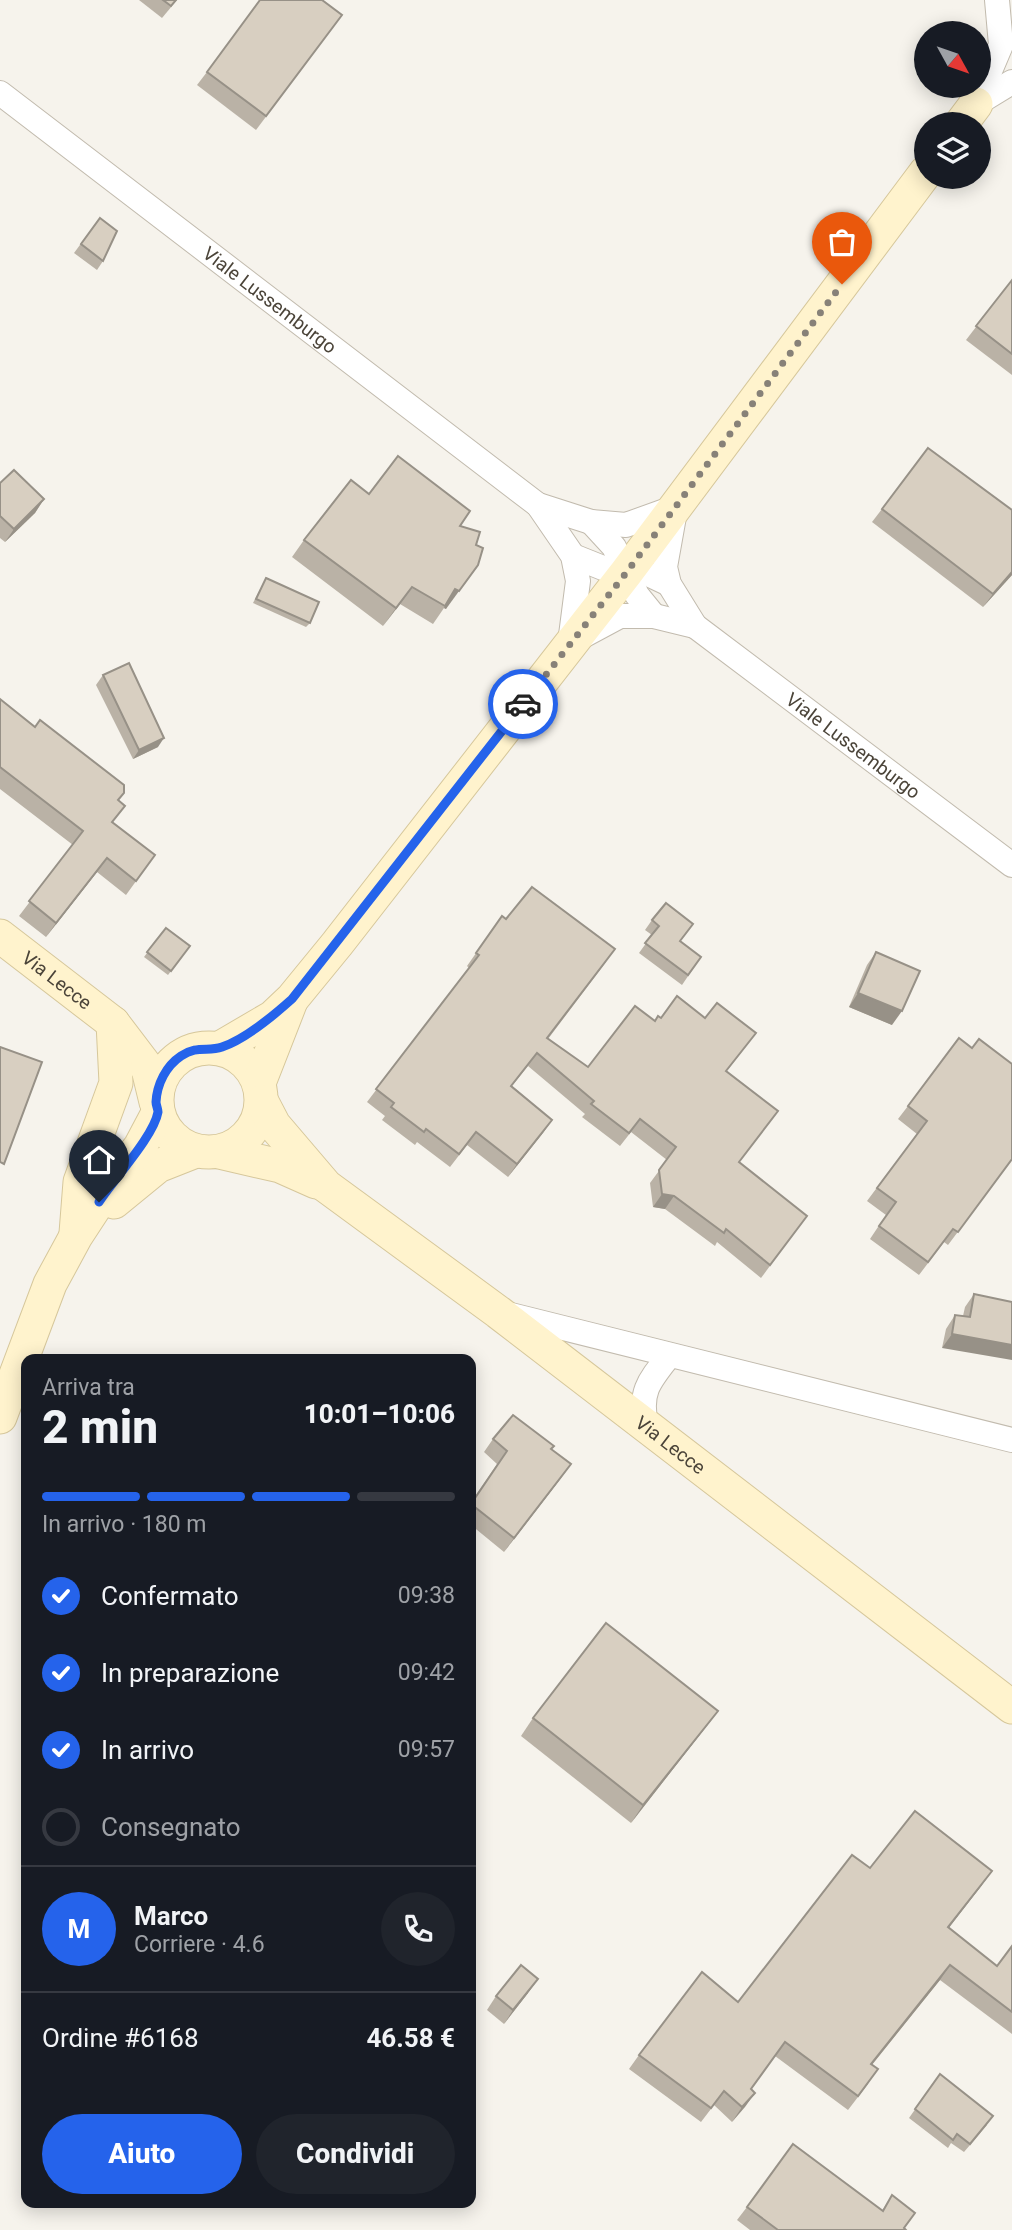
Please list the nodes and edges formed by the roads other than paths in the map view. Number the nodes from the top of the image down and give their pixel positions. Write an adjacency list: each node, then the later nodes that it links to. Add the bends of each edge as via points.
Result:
1 (997, 0): 2 (street)
2 (1007, 42): 5 (street)
3 (1012, 82): 6 (street)
4 (0, 93): 8 (street, Viale Lussemburgo)
5 (970, 112)
6 (972, 112)
7 (914, 188): 9 (street)
8 (538, 505): 10 (street); 11 (street)
9 (676, 507): 10 (street, via 626,525); 12 (street); 13 (street, via 665,567)
10 (592, 522): 12 (street, via 614,547)
11 (573, 556): 12 (street); 16 (street, via 578,581)
12 (626, 573): 13 (street, via 649,574); 14 (street); 16 (street)
13 (669, 584): 15 (street)
14 (654, 616): 15 (street); 16 (street, via 620,616)
15 (695, 626): 17 (street, Viale Lussemburgo)
16 (570, 644): 19 (street)
17 (1012, 865)
18 (0, 936): 20 (street, Via Lecce)
19 (292, 999): 21 (street, via 273,1017); 22 (street)
20 (113, 1023): 21 (street, Via Lecce, via 171,1044); 23 (street, Via Lecce, via 148,1069); 26 (street, via 117,1083 80,1182)
21 (209, 1048): 22 (street, via 244,1060); 23 (street, via 182,1055 168,1067 159,1083)
22 (261, 1093): 24 (street, via 258,1119 249,1134 235,1146); 25 (street, Via Lecce, via 274,1125)
23 (157, 1107): 24 (street, via 172,1137); 26 (street, via 140,1147)
24 (207, 1152): 25 (street, Via Lecce, via 279,1166); 26 (street, via 158,1166)
25 (326, 1186): 27 (street, Via Lecce)
26 (76, 1236): 28 (street, via 50,1284)
27 (498, 1312): 29 (street); 32 (street, Via Lecce)
28 (24, 1354)
29 (669, 1356): 32 (street, via 648,1382 642,1404); 33 (street)
30 (21, 1361): 31 (street)
31 (0, 1417)
32 (646, 1425): 34 (street, Via Lecce)
33 (1012, 1440)
34 (1006, 1700)

